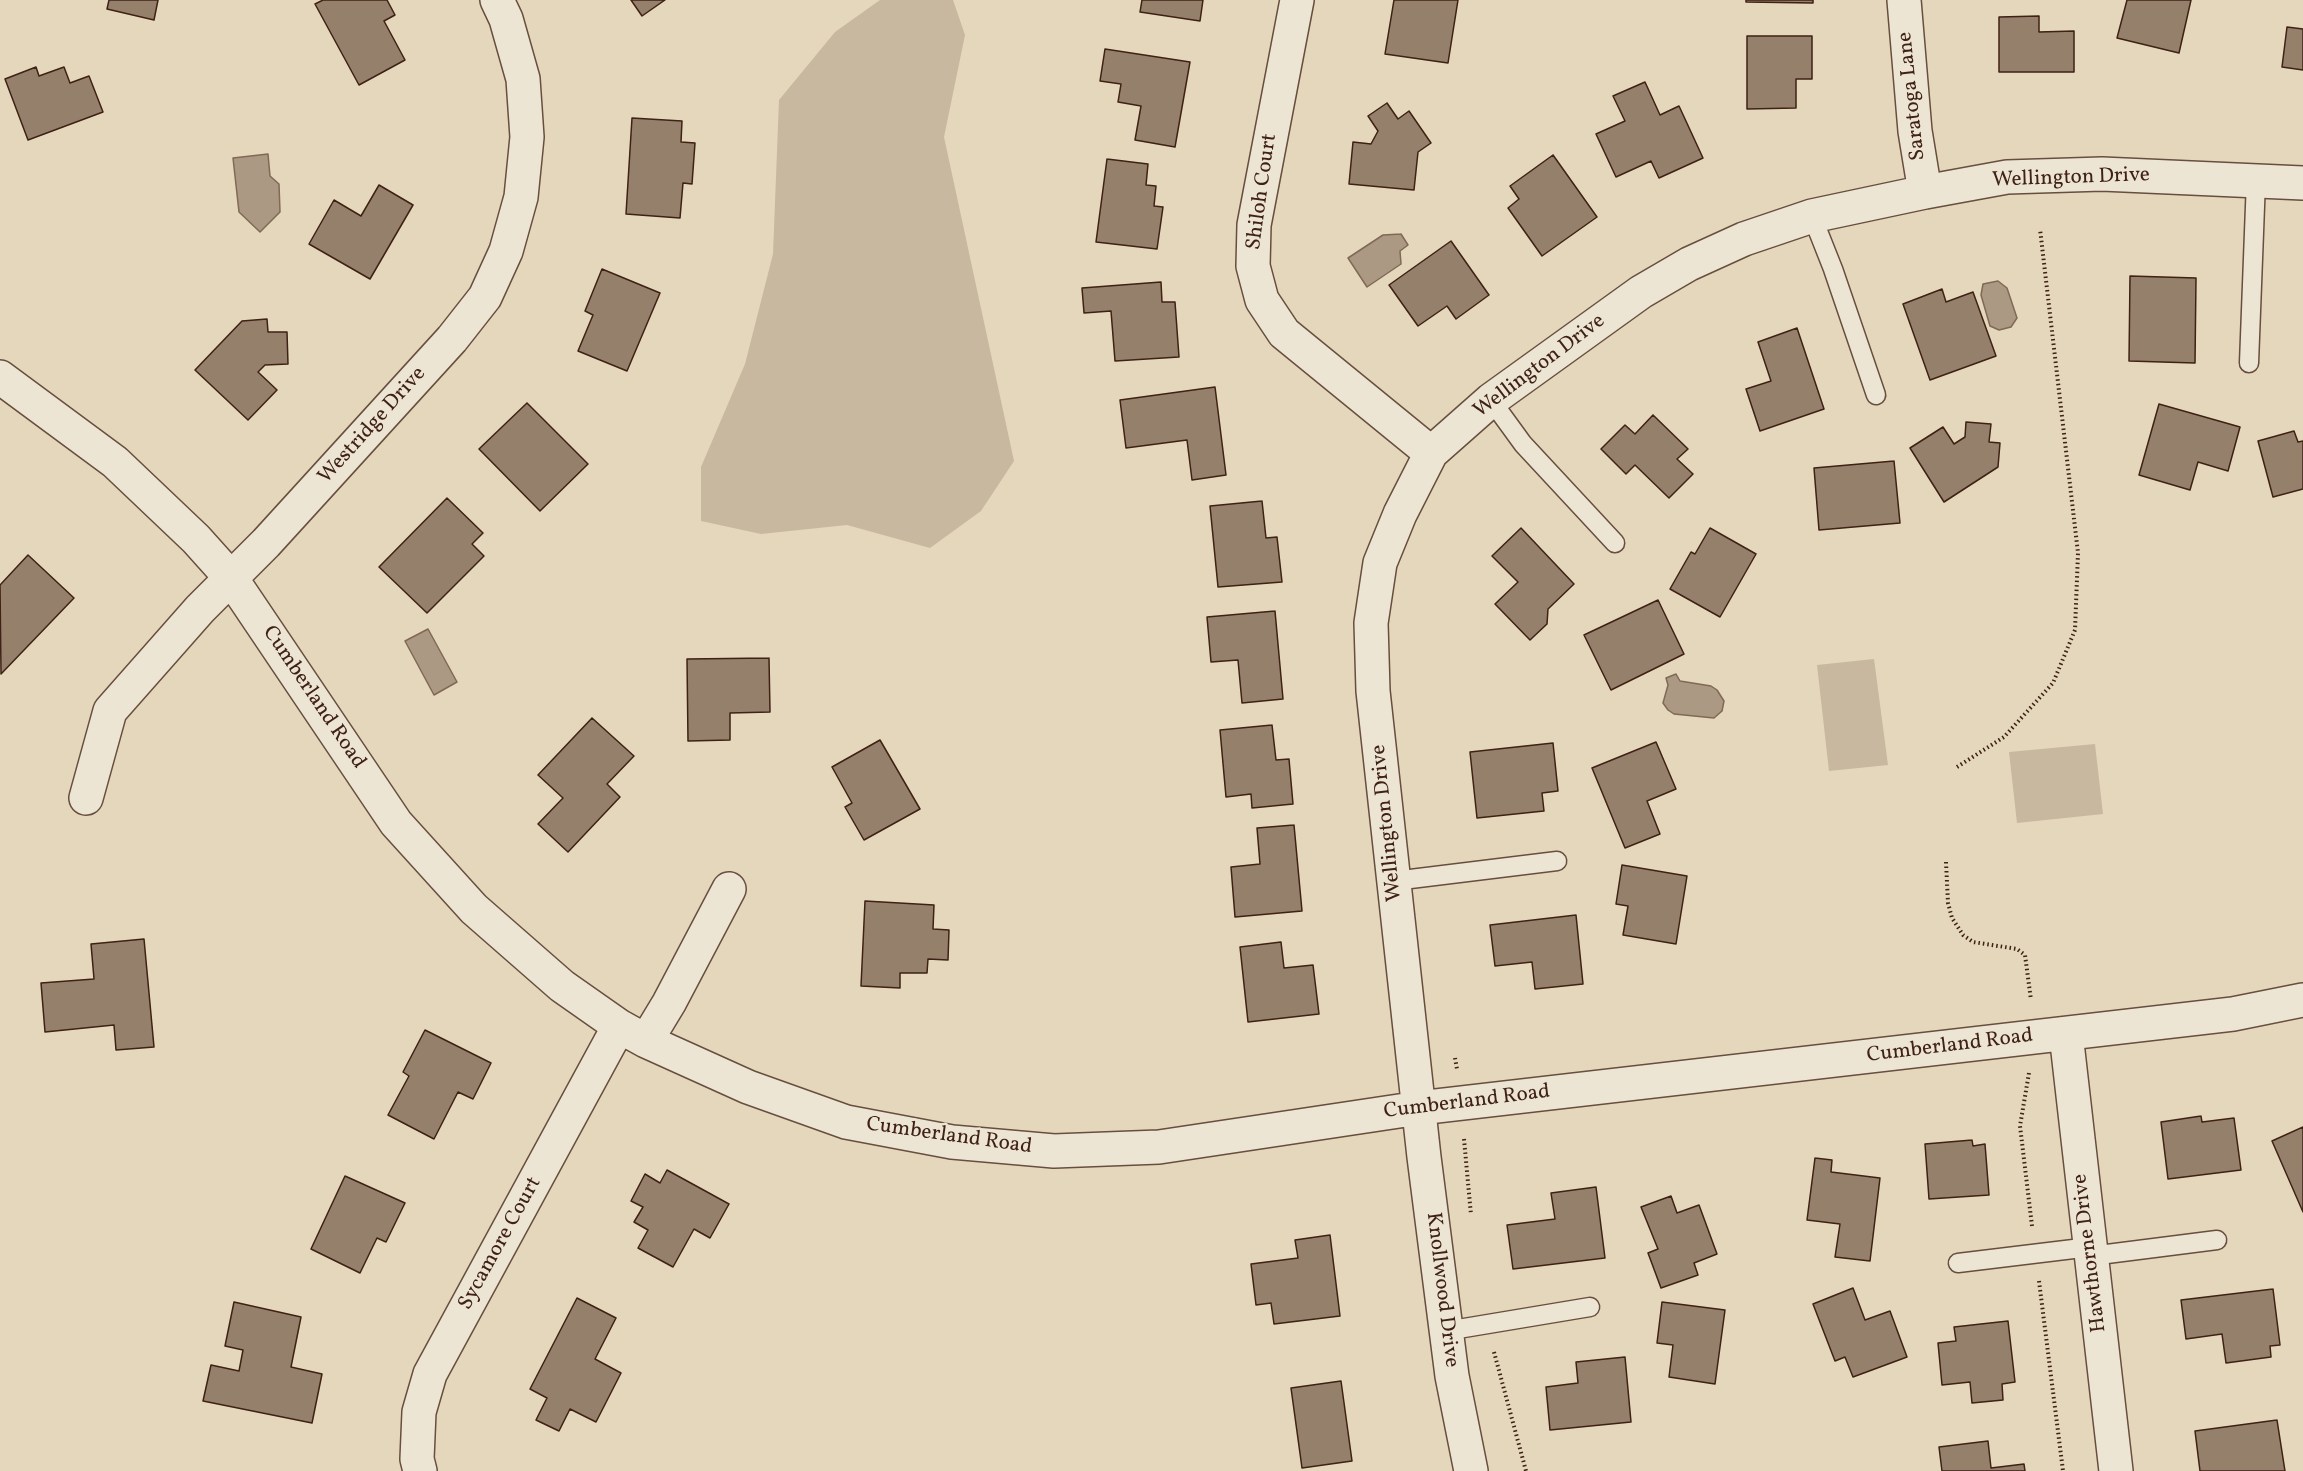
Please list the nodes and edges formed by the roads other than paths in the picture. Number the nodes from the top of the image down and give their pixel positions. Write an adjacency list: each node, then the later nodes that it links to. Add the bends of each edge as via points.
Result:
1 (497, 0): 14 (street, Westridge Drive, via 523,79 527,137 520,197 506,251 485,297 452,339)
2 (1297, 0): 12 (street, Shiloh Court, via 1254,225 1253,266 1262,300 1284,333)
3 (1905, 0): 6 (street, Saratoga Lane, via 1915,131)
4 (2256, 180): 5 (street, Wellington Drive); 6 (street, Wellington Drive, via 2102,174 2007,177); 8 (lane)
5 (2303, 183)
6 (1925, 192): 7 (street, Wellington Drive)
7 (1812, 216): 10 (lane); 11 (street, Wellington Drive, via 1744,239 1689,264 1641,292)
8 (2249, 363)
9 (0, 377): 14 (street, Cumberland Road, via 115,462)
10 (1876, 395)
11 (1491, 400): 12 (street, Wellington Drive); 13 (lane, via 1523,444)
12 (1431, 453): 17 (street, Wellington Drive, via 1380,563 1371,623 1373,691)
13 (1615, 543)
14 (231, 578): 15 (street, Westridge Drive, via 110,711); 20 (street, Cumberland Road, via 396,823 474,909 561,986)
15 (86, 798)
16 (1557, 861): 17 (lane)
17 (1394, 881): 22 (street, Wellington Drive)
18 (729, 888): 20 (street, Sycamore Court, via 669,1002)
19 (2303, 1000): 21 (street, Cumberland Road, via 2233,1014)
20 (632, 1033): 22 (street, Cumberland Road, via 748,1087 846,1122 952,1142 1054,1151 1159,1147); 28 (street, Sycamore Court, via 430,1374 419,1412)
21 (2066, 1034): 22 (street, Cumberland Road); 24 (street, Hawthorne Drive)
22 (1419, 1108): 27 (street, Knollwood Drive)
23 (2217, 1240): 24 (lane)
24 (2090, 1252): 25 (lane); 30 (street, Hawthorne Drive)
25 (1958, 1263)
26 (1590, 1307): 27 (lane)
27 (1446, 1331): 29 (street, Knollwood Drive)
28 (420, 1471)
29 (1471, 1471)
30 (2116, 1471)

